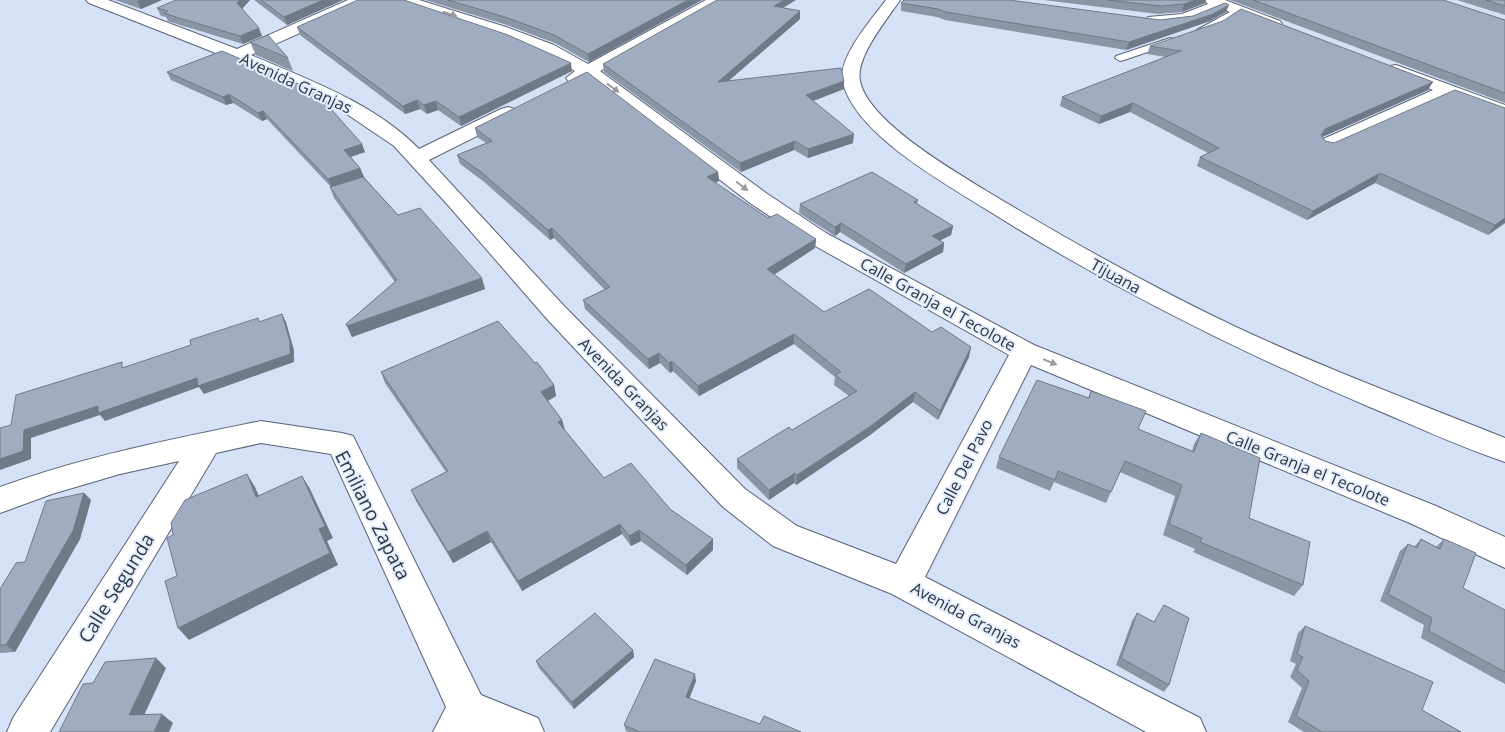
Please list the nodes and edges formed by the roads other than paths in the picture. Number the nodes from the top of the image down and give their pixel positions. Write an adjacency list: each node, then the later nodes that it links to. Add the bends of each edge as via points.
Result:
1 (94, 0): 12 (street, Avenida Granjas, via 146,14)
2 (361, 0): 12 (street)
3 (403, 0): 15 (street, Calle Granja el Tecolote, one-way to 15, via 500,30 548,49)
4 (717, 0): 15 (street)
5 (893, 0): 24 (street, Tijuana, via 854,58 851,84 879,124 908,148 998,208 1137,288 1238,338)
6 (1217, 2): 7 (street); 8 (street, via 1184,19)
7 (1238, 10): 9 (street); 10 (lane, via 1215,26)
8 (1142, 20)
9 (1293, 31)
10 (1196, 32)
11 (1177, 39): 13 (lane)
12 (237, 55): 21 (street, Avenida Granjas, via 335,98 375,123)
13 (1120, 58)
14 (1385, 66): 17 (street)
15 (589, 71): 16 (street); 22 (street, Calle Granja el Tecolote, one-way to 22, via 758,198 818,238)
16 (564, 84)
17 (1449, 90): 19 (street); 20 (street)
18 (520, 106): 21 (street)
19 (1505, 111)
20 (1328, 144)
21 (418, 158): 27 (street, Avenida Granjas, via 556,313 734,498 785,536)
22 (1024, 352): 26 (street, Calle Granja el Tecolote, one-way to 26, via 1424,515); 27 (street, Calle Del Pavo)
23 (205, 444): 25 (street, Emiliano Zapata, via 120,462); 28 (street, Emiliano Zapata, via 261,432 342,444); 30 (street, Calle Segunda)
24 (1505, 450)
25 (0, 500)
26 (1505, 553)
27 (904, 583): 29 (street, Avenida Granjas)
28 (460, 721): 31 (street, Emiliano Zapata)
29 (1181, 730)
30 (27, 732)
31 (524, 732)

